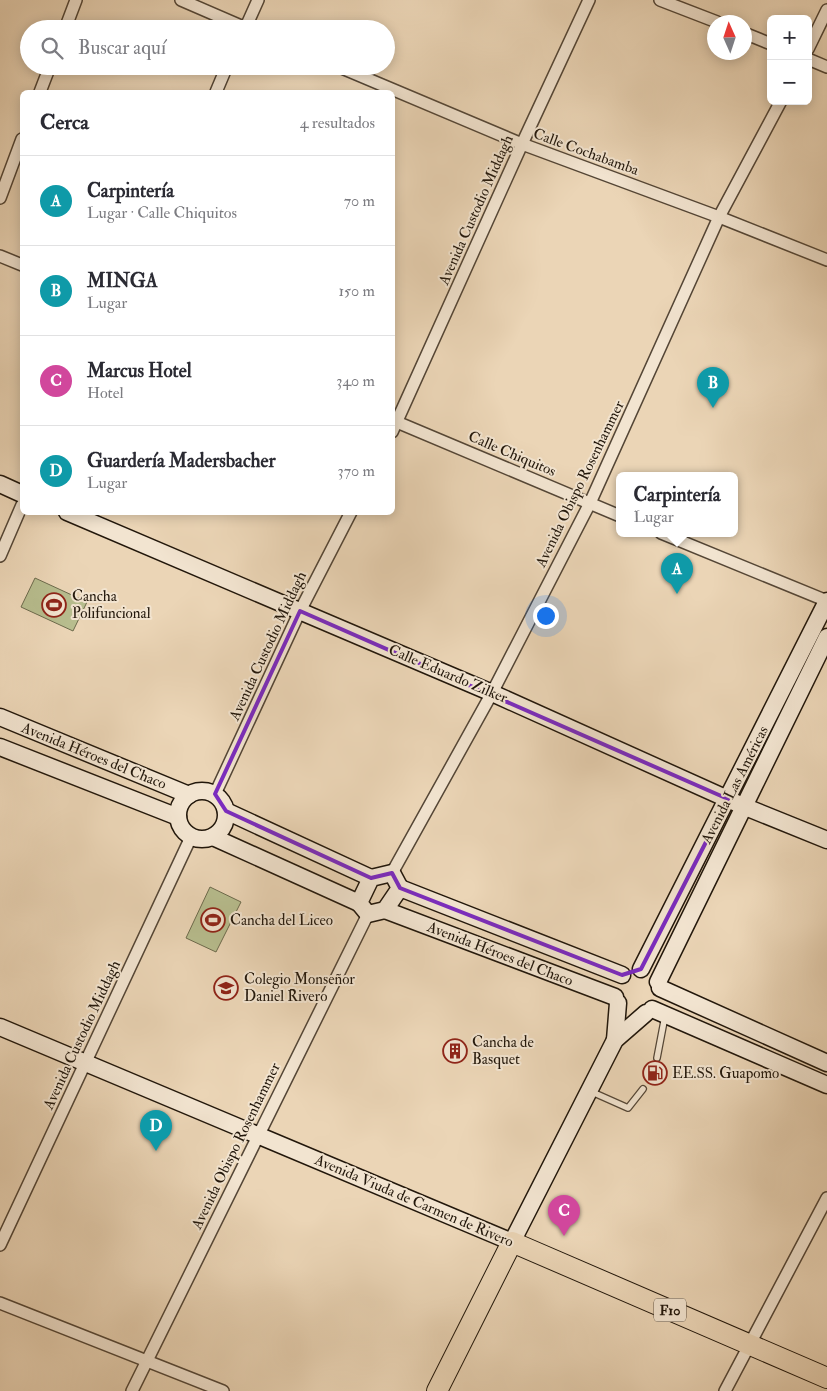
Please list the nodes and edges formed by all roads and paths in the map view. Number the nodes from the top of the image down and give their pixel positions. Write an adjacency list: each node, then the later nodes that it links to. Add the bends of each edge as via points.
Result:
1 (76, 0): 8 (street)
2 (181, 0): 9 (street)
3 (258, 0): 10 (street)
4 (589, 0): 25 (street, Avenida Custodio Middagh)
5 (660, 0): 7 (street)
6 (827, 10): 12 (street)
7 (707, 18)
8 (68, 20)
9 (227, 20)
10 (249, 20)
11 (752, 36): 13 (street)
12 (812, 41)
13 (767, 42)
14 (810, 60): 15 (street)
15 (827, 67)
16 (47, 75): 19 (street)
17 (224, 75): 20 (street)
18 (358, 75): 21 (street, Calle Cochabamba)
19 (41, 90)
20 (217, 90)
21 (394, 90)
22 (395, 90): 25 (street, Calle Cochabamba)
23 (779, 105): 27 (street, Avenida Obispo Rosenhammer)
24 (20, 144): 26 (street)
25 (522, 144): 27 (street, Calle Cochabamba); 31 (street, Avenida Custodio Middagh)
26 (0, 198)
27 (720, 217): 29 (street, Calle Cochabamba); 35 (street, Avenida Obispo Rosenhammer)
28 (0, 256): 30 (street)
29 (827, 260)
30 (20, 263)
31 (395, 423)
32 (395, 425): 35 (street, Calle Chiquitos)
33 (0, 484): 34 (street)
34 (20, 493)
35 (590, 504): 37 (street, Calle Chiquitos); 45 (street, Avenida Obispo Rosenhammer)
36 (20, 510): 41 (street)
37 (616, 514)
38 (74, 515): 43 (street, Calle Eduardo Zilker)
39 (349, 515): 43 (street, Avenida Custodio Middagh)
40 (671, 537): 42 (street)
41 (0, 556)
42 (827, 601): 50 (street, Avenida Las Américas)
43 (300, 611): 45 (street, Calle Eduardo Zilker); 48 (street, Avenida Custodio Middagh)
44 (827, 637): 50 (street, Avenida Las Américas)
45 (492, 692): 50 (street, Calle Eduardo Zilker); 56 (street, Avenida Obispo Rosenhammer)
46 (0, 717): 49 (street, Avenida Héroes del Chaco)
47 (0, 747): 52 (street, Avenida Héroes del Chaco)
48 (215, 794): 49 (street, via 202,791); 51 (street)
49 (189, 795): 52 (street, via 180,804)
50 (735, 802): 55 (street, Calle Eduardo Zilker); 61 (street, Avenida Las Américas); 63 (street, Avenida Las Américas)
51 (226, 811): 54 (street, via 224,826); 57 (street)
52 (178, 817): 53 (street, via 180,825)
53 (191, 837): 54 (street); 69 (street, Avenida Custodio Middagh)
54 (213, 837): 59 (street)
55 (827, 840)
56 (392, 873): 57 (street); 58 (street)
57 (371, 878): 59 (street)
58 (400, 888): 60 (street); 62 (street, Avenida Héroes del Chaco)
59 (364, 908): 60 (street); 74 (street, Avenida Obispo Rosenhammer)
60 (385, 910): 64 (street, Avenida Héroes del Chaco)
61 (640, 969): 62 (street); 63 (street, via 651,973)
62 (622, 975): 64 (street, via 616,985)
63 (659, 985): 65 (street, via 660,996); 70 (street)
64 (617, 1000): 65 (street, via 627,1012); 67 (street)
65 (654, 1012): 67 (street); 68 (lane); 71 (street)
66 (0, 1027): 69 (street, Avenida Viuda de Carmen de Rivero)
67 (615, 1040): 73 (street)
68 (657, 1058)
69 (86, 1062): 74 (street, Avenida Viuda de Carmen de Rivero); 77 (street, Avenida Custodio Middagh)
70 (827, 1062)
71 (827, 1085)
72 (643, 1089): 73 (lane, via 628,1108)
73 (590, 1091): 76 (street)
74 (258, 1135): 76 (street, Avenida Viuda de Carmen de Rivero); 80 (street, Avenida Obispo Rosenhammer)
75 (827, 1198): 79 (street)
76 (512, 1242): 79 (highway, Avenida Viuda de Carmen de Rivero / F10); 84 (highway)
77 (0, 1245)
78 (0, 1303): 80 (street)
79 (748, 1344): 81 (highway, Avenida Viuda de Carmen de Rivero / F10); 85 (street)
80 (148, 1360): 82 (street, Avenida Obispo Rosenhammer); 83 (street)
81 (827, 1378)
82 (132, 1391)
83 (223, 1391)
84 (437, 1391)
85 (725, 1391)

